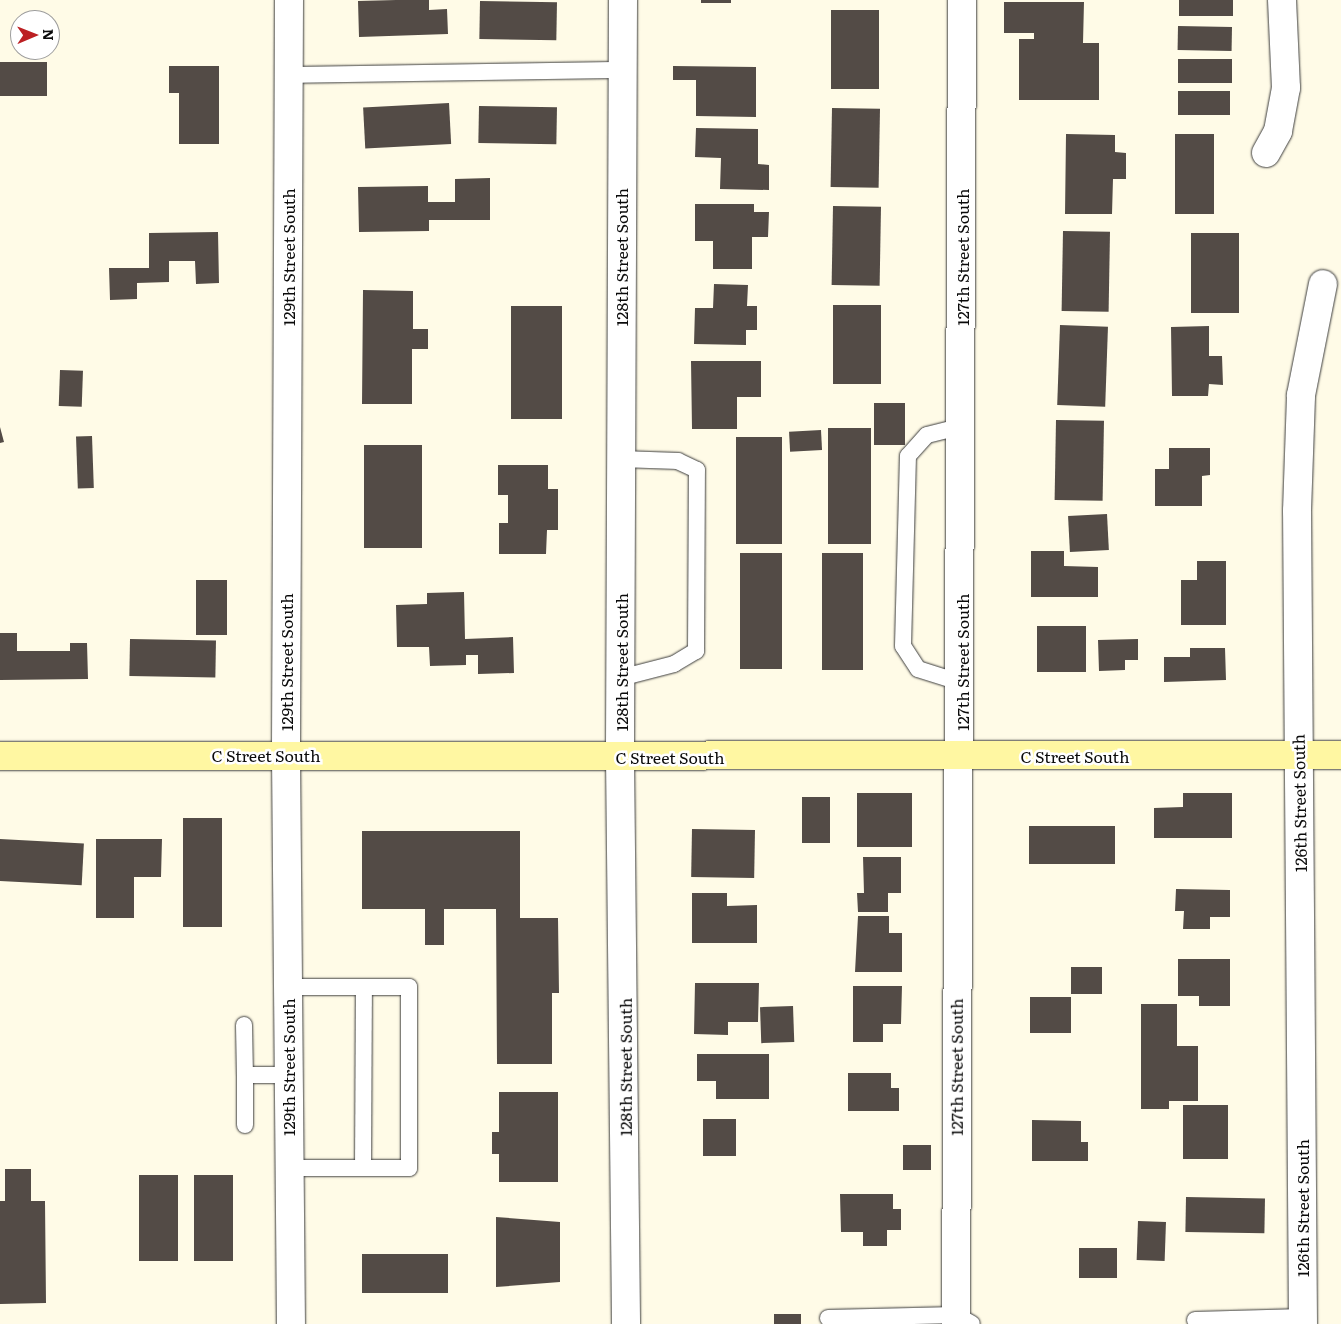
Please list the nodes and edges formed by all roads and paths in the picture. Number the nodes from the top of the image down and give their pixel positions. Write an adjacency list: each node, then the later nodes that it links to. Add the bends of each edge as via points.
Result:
1 (289, 0): 6 (street, 129th Street South)
2 (623, 0): 5 (street, 128th Street South)
3 (962, 0): 9 (street, 127th Street South)
4 (1282, 0): 7 (street, via 1286,88 1278,131)
5 (622, 70): 6 (lane); 10 (street, 128th Street South)
6 (288, 75): 13 (street, 129th Street South)
7 (1266, 153)
8 (1323, 284): 17 (street, 126th Street South, via 1301,395 1297,511)
9 (962, 426): 12 (street, 127th Street South); 12 (lane, via 927,435 908,456 903,646 918,669)
10 (621, 459): 11 (street, 128th Street South); 11 (lane, via 678,461 697,470 696,651 674,664)
11 (620, 678): 18 (street, 128th Street South)
12 (962, 683): 16 (street, 127th Street South)
13 (286, 755): 15 (street, C Street South); 18 (street, C Street South); 19 (street, 129th Street South)
14 (1341, 755): 17 (street, C Street South)
15 (0, 756)
16 (961, 756): 17 (street, C Street South); 18 (street, C Street South); 29 (street, 127th Street South, via 955,977)
17 (1298, 756): 30 (street, 126th Street South)
18 (620, 757): 32 (street, 128th Street South)
19 (288, 987): 20 (lane); 22 (street, 129th Street South)
20 (364, 987): 26 (lane); 26 (lane, via 409,987 409,1168)
21 (244, 1025): 23 (lane)
22 (289, 1074): 23 (lane); 25 (street, 129th Street South)
23 (245, 1075): 24 (lane)
24 (245, 1125)
25 (289, 1168): 26 (lane); 31 (street, 129th Street South)
26 (363, 1168)
27 (828, 1318): 29 (lane)
28 (1195, 1320): 30 (lane)
29 (962, 1321)
30 (1303, 1321)
31 (291, 1324)
32 (626, 1324)

